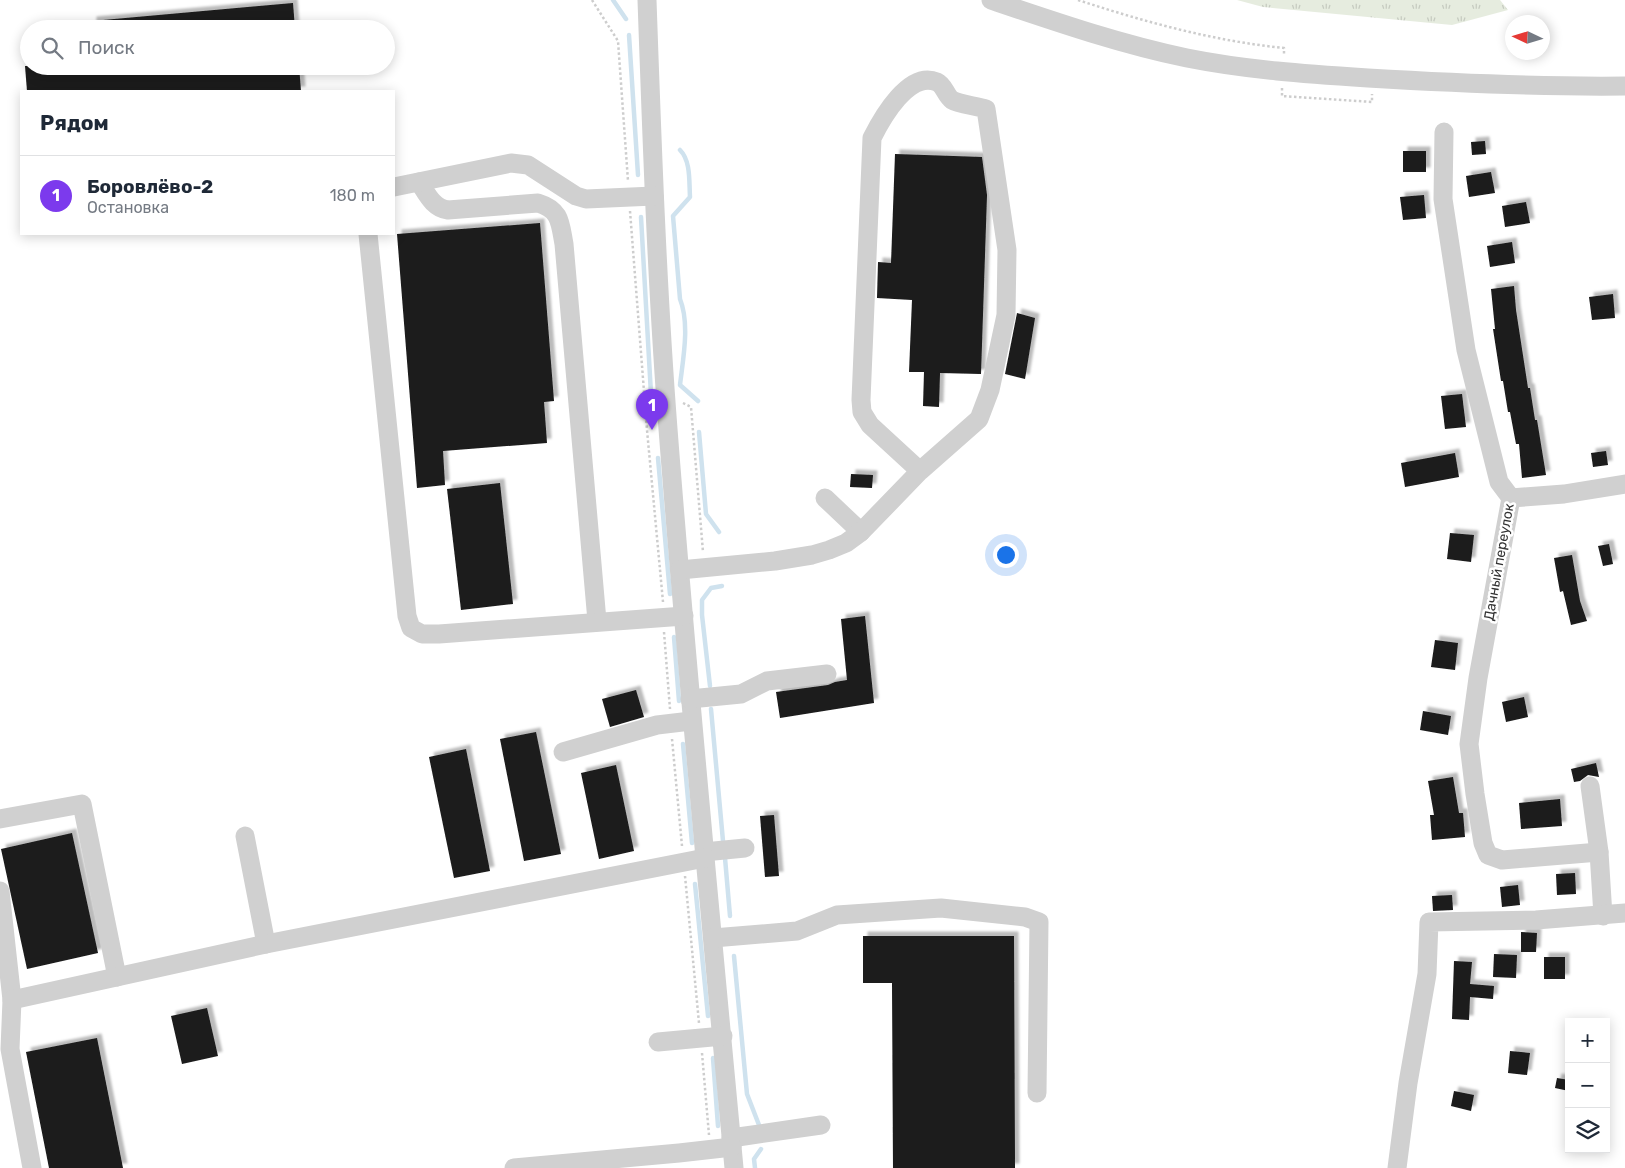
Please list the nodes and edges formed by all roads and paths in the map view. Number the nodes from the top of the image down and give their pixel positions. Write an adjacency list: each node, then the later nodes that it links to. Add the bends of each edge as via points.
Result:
1 (592, 0): 11 (path, via 618,42)
2 (647, 0): 10 (street)
3 (991, 0): 6 (street, via 1105,38 1229,65 1442,83)
4 (1078, 0): 5 (path, via 1140,19 1250,44 1284,48)
5 (1284, 56)
6 (1625, 86)
7 (1444, 132): 19 (street, Дачный переулок, via 1443,199 1466,350 1499,482)
8 (419, 182): 9 (street); 11 (street, via 511,163 528,165 586,199); 25 (street, via 440,209 538,203 556,212 564,244)
9 (395, 187)
10 (654, 196): 11 (street); 22 (street)
11 (629, 197): 14 (path)
12 (368, 235): 25 (street, via 407,616 411,628 422,634 440,634)
13 (680, 401): 21 (path, via 691,407)
14 (647, 422): 15 (path); 24 (path)
15 (653, 422)
16 (920, 471): 16 (street, via 979,420 990,390 1006,315 1007,250 986,109 952,100 939,83 929,80 907,88 882,118 872,138 861,400 862,412 870,425); 20 (street)
17 (1625, 484): 19 (street)
18 (825, 498): 20 (street)
19 (1512, 498): 35 (street, Дачный переулок, via 1469,744 1483,843 1488,855 1502,860)
20 (861, 532): 21 (street, via 846,543 812,555)
21 (705, 568): 22 (street)
22 (680, 570): 23 (street)
23 (684, 616): 24 (street); 27 (street)
24 (664, 617): 25 (street); 29 (path)
25 (596, 621)
26 (827, 674): 27 (street, via 767,680 741,694)
27 (690, 699): 28 (street)
28 (692, 720): 29 (street); 36 (street)
29 (671, 724): 30 (street, via 657,725); 37 (path)
30 (564, 752)
31 (1590, 786): 35 (street)
32 (0, 819): 43 (street, via 82,804)
33 (245, 836): 42 (street)
34 (745, 848): 36 (street)
35 (1599, 852): 40 (street)
36 (704, 855): 37 (street); 41 (street)
37 (684, 863): 42 (street); 46 (path)
38 (0, 891): 44 (street)
39 (1625, 913): 40 (street)
40 (1603, 916): 56 (street, via 1429,922 1427,974)
41 (713, 938): 45 (street); 48 (street, via 797,930 837,915 940,908 1025,917 1039,922)
42 (266, 944): 43 (street)
43 (117, 977): 44 (street)
44 (12, 1000): 53 (street, via 10,1049)
45 (722, 1036): 46 (street); 50 (street)
46 (700, 1038): 47 (street); 51 (path)
47 (658, 1042)
48 (1037, 1093)
49 (821, 1125): 50 (street)
50 (732, 1142): 51 (street); 55 (street)
51 (710, 1150): 52 (street)
52 (680, 1161): 54 (street)
53 (32, 1168)
54 (514, 1168)
55 (734, 1168)
56 (1397, 1168)

